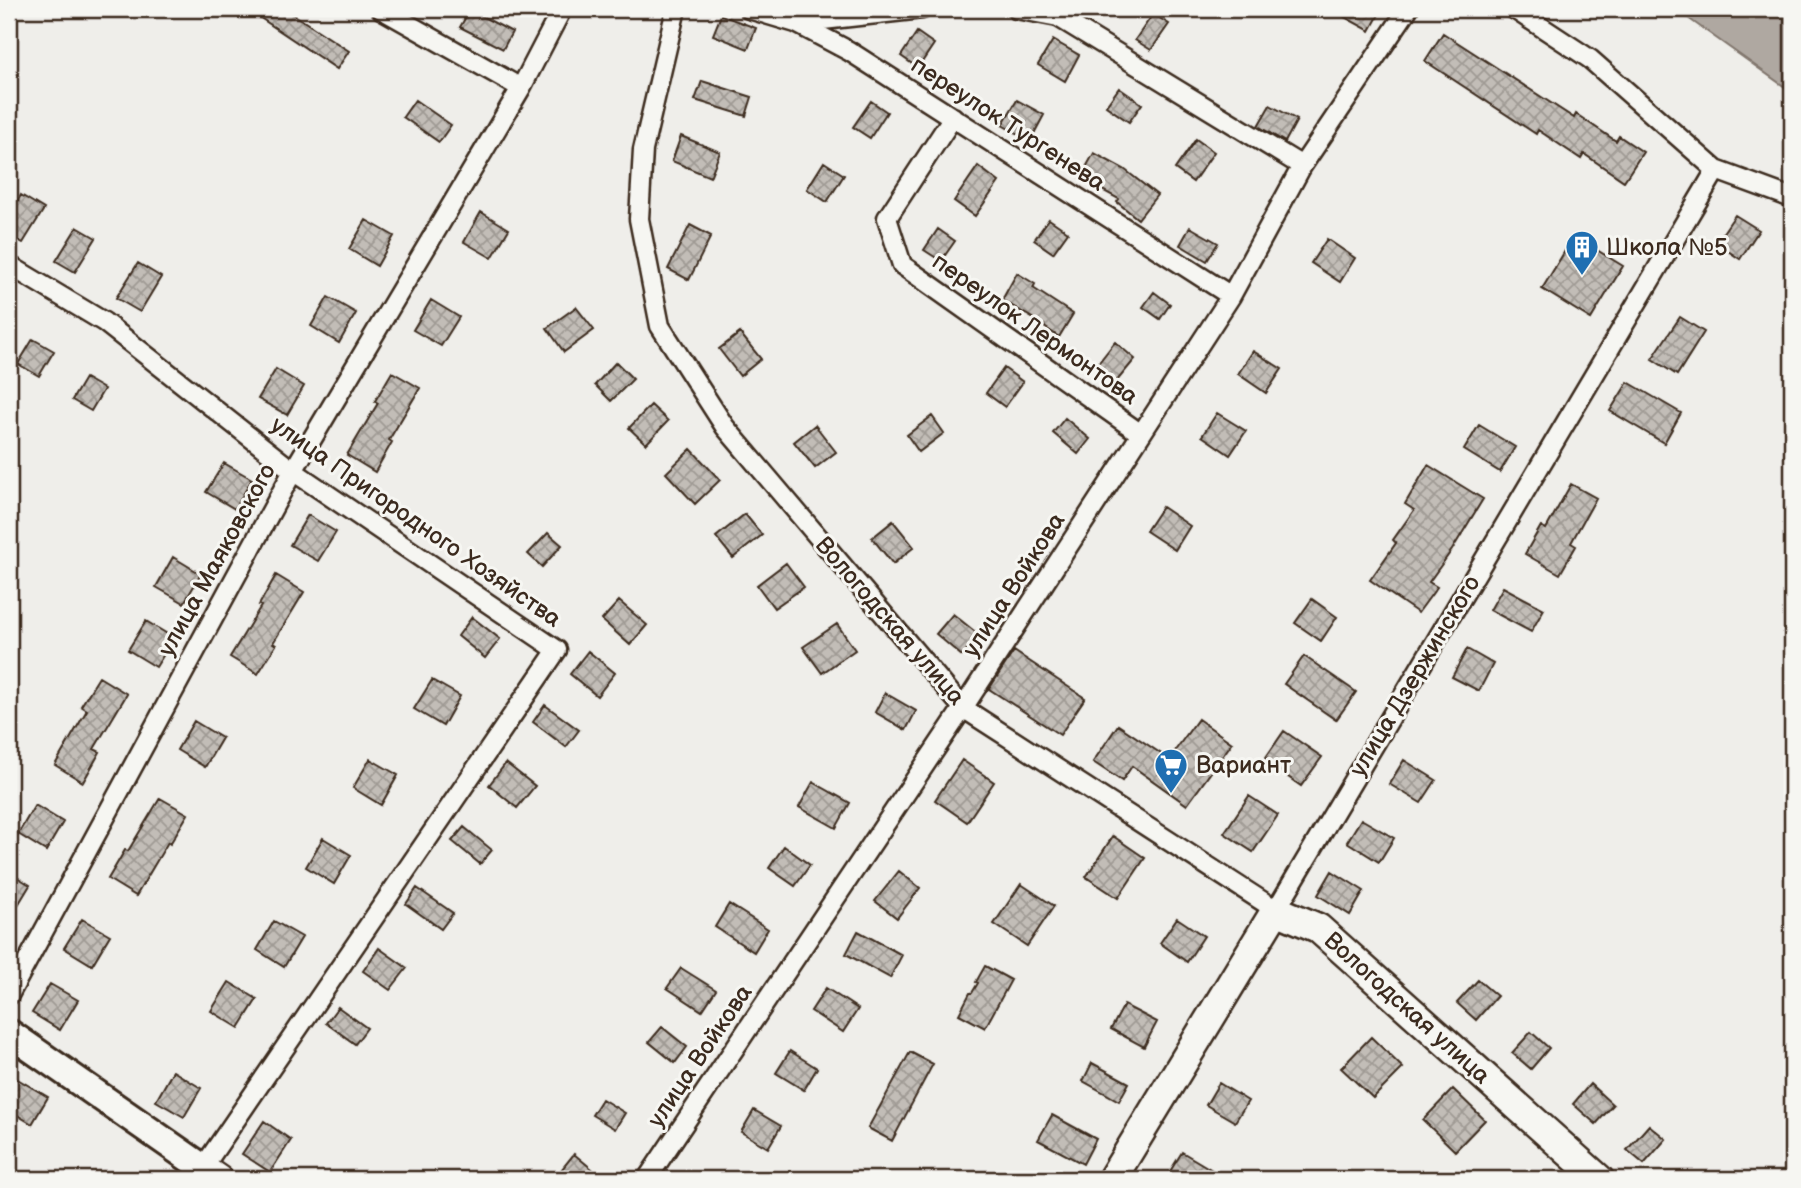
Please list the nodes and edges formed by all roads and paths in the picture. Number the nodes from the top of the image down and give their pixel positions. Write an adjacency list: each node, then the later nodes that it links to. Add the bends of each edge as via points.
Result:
1 (381, 9): 10 (street)
2 (562, 9): 10 (street, улица Маяковского)
3 (676, 9): 19 (street, Вологодская улица, via 643,150 639,219 660,326 725,427)
4 (750, 9): 9 (street, переулок Тургенева)
5 (922, 9): 9 (street)
6 (1016, 9): 12 (street, via 1058,17)
7 (1408, 9): 12 (street, улица Войкова)
8 (1514, 9): 13 (street, via 1590,59)
9 (796, 23): 11 (street, переулок Тургенева)
10 (521, 88): 18 (street, улица Маяковского)
11 (953, 117): 16 (street, переулок Тургенева); 17 (street, переулок Лермонтова, via 887,218 902,265)
12 (1302, 166): 16 (street, улица Войкова)
13 (1716, 170): 14 (street); 20 (street, улица Дзержинского)
14 (1792, 198)
15 (9, 265): 18 (street, улица Пригородного Хозяйства, via 104,322)
16 (1231, 296): 17 (street, улица Войкова)
17 (1141, 434): 19 (street, улица Войкова)
18 (293, 471): 21 (street, улица Маяковского); 23 (street, улица Пригородного Хозяйства, via 557,650)
19 (963, 708): 20 (street, Вологодская улица); 24 (street, улица Войкова)
20 (1276, 910): 25 (main road, улица Дзержинского); 26 (main road, Вологодская улица, via 1318,928)
21 (9, 995)
22 (9, 1033): 23 (street)
23 (210, 1174)
24 (647, 1179)
25 (1112, 1179)
26 (1599, 1179)

